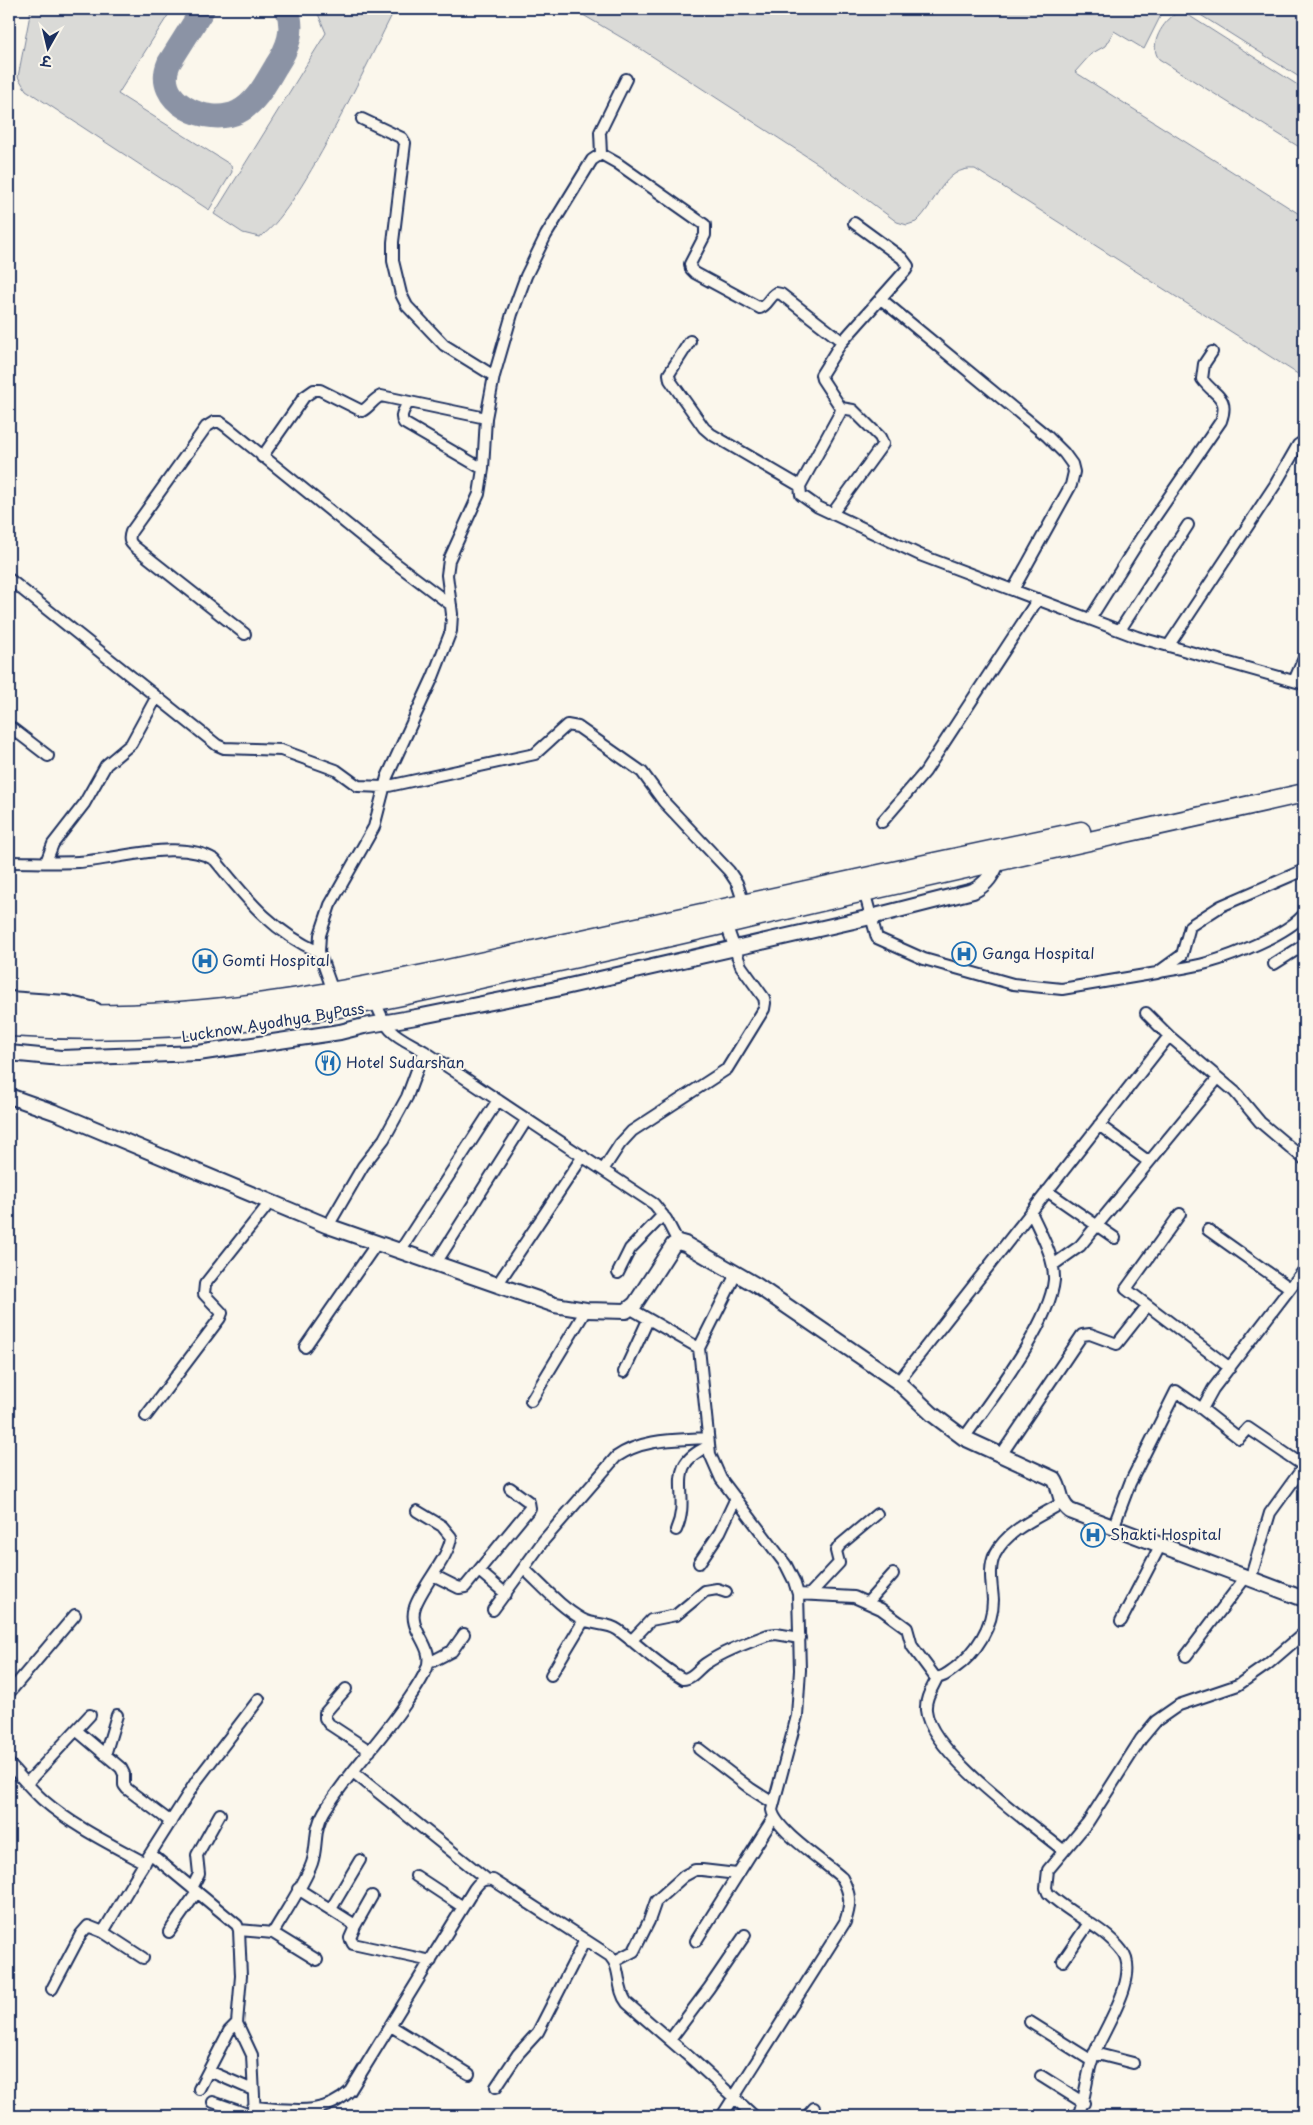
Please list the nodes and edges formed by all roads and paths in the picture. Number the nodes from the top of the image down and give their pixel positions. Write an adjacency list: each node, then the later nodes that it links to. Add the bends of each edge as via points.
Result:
1 (626, 79): 3 (street, via 600,132)
2 (362, 119): 9 (street, via 405,142 393,261 407,306 444,345)
3 (601, 154): 7 (street, via 705,225 705,235 690,264 695,273 760,308 766,306 772,295 781,294); 9 (street, via 592,160 538,251 512,314)
4 (854, 223): 5 (street, via 906,262 906,270)
5 (881, 299): 7 (street); 20 (street, via 1047,436 1072,464 1071,485)
6 (690, 342): 16 (street, via 669,374 704,428)
7 (841, 343): 11 (street, via 821,375)
8 (1212, 352): 23 (street, via 1204,364 1202,379 1224,402 1221,421)
9 (494, 376): 12 (street)
10 (408, 403): 12 (street); 14 (street, via 381,396 362,411 314,390 304,397); 15 (street, via 402,414 404,423)
11 (841, 408): 16 (street); 17 (street, via 853,410 883,444)
12 (486, 418): 15 (street)
13 (1304, 441): 26 (street)
14 (262, 457): 22 (street, via 390,560); 25 (street, via 220,422 210,424 129,538 131,544)
15 (483, 469): 22 (street, via 477,502 449,560 447,575)
16 (800, 486): 17 (street, via 801,495)
17 (832, 514): 20 (street, via 920,555)
18 (1188, 525): 24 (street)
19 (9, 579): 30 (street)
20 (1013, 590): 21 (street)
21 (1038, 600): 23 (street); 36 (street, via 925,772)
22 (451, 604): 34 (street, via 451,631)
23 (1090, 619): 24 (street)
24 (1120, 630): 26 (street)
25 (245, 634)
26 (1169, 645): 28 (street)
27 (1304, 658): 28 (street)
28 (1294, 681): 29 (street)
29 (1304, 684)
30 (156, 698): 34 (street, via 217,746 280,750 336,770 358,786); 39 (street, via 131,744 106,765 84,804 53,844)
31 (9, 726): 32 (street)
32 (48, 756)
33 (1304, 783): 42 (highway)
34 (384, 787): 42 (street, via 535,754 572,725 642,772 664,802 730,871); 48 (street, via 374,827 330,905 320,935)
35 (1304, 793): 37 (highway)
36 (882, 822)
37 (998, 861): 41 (highway); 44 (street, Lucknow Ayodhya ByPass, via 992,876 973,892)
38 (9, 862): 39 (street)
39 (46, 862): 48 (street, via 79,862 179,849 206,854 215,860 258,912 296,942)
40 (1304, 870): 50 (street, via 1220,906 1190,926 1182,955)
41 (864, 891): 44 (street); 45 (highway)
42 (744, 904): 52 (highway, via 476,963)
43 (1304, 914): 50 (street, via 1298,922 1268,939 1207,963)
44 (871, 917): 47 (street, Lucknow Ayodhya ByPass); 50 (street, via 877,938 924,959 1013,984 1062,990)
45 (726, 924): 47 (street); 53 (highway)
46 (1304, 945): 49 (street)
47 (734, 949): 56 (street, Lucknow Ayodhya ByPass, via 556,989); 70 (street, via 744,972 764,998 764,1009 727,1069 632,1131)
48 (319, 952): 52 (street)
49 (1274, 964)
50 (1157, 973)
51 (9, 999): 57 (street, via 66,1003)
52 (336, 1000): 53 (highway); 57 (highway, via 222,1024)
53 (376, 1002): 56 (street)
54 (9, 1011): 57 (highway, via 68,1015)
55 (1146, 1013): 59 (street)
56 (384, 1022): 60 (street, via 396,1035); 61 (street, Lucknow Ayodhya ByPass, via 340,1032 198,1053 60,1058)
57 (110, 1023): 58 (highway, via 68,1031)
58 (9, 1027)
59 (1169, 1036): 62 (street); 66 (street)
60 (424, 1050): 64 (street); 76 (street, via 410,1090 384,1138 363,1166)
61 (9, 1053)
62 (1218, 1078): 68 (street, via 1235,1092 1260,1122); 69 (street)
63 (9, 1096): 72 (street)
64 (498, 1100): 65 (street); 82 (street)
65 (527, 1119): 67 (street); 83 (street)
66 (1099, 1125): 69 (street); 71 (street)
67 (583, 1156): 70 (street); 88 (street)
68 (1304, 1159)
69 (1149, 1162): 77 (street)
70 (603, 1170): 75 (street, via 654,1204)
71 (1048, 1191): 73 (street); 77 (street)
72 (270, 1201): 76 (street); 101 (street, via 205,1284 204,1294 219,1308 220,1318)
73 (1031, 1212): 84 (street); 98 (street)
74 (1180, 1214): 90 (street, via 1126,1289)
75 (663, 1215): 80 (street); 86 (street, via 630,1249)
76 (328, 1226): 81 (street)
77 (1097, 1226): 79 (street); 84 (street, via 1080,1246)
78 (1208, 1230): 89 (street)
79 (1116, 1238)
80 (678, 1242): 87 (street); 91 (street, via 669,1249)
81 (377, 1243): 82 (street); 94 (street)
82 (400, 1251): 83 (street)
83 (436, 1264): 88 (street)
84 (1053, 1265): 102 (street, via 1054,1281 1034,1333)
85 (1304, 1271): 89 (street)
86 (618, 1273)
87 (736, 1274): 95 (street); 98 (street)
88 (497, 1285): 92 (street, via 555,1305)
89 (1290, 1288): 96 (street)
90 (1146, 1306): 96 (street); 104 (street, via 1117,1344 1090,1334 1082,1335)
91 (631, 1309): 92 (street, via 620,1313); 93 (street)
92 (586, 1310): 99 (street)
93 (648, 1320): 95 (street); 97 (street)
94 (305, 1347)
95 (699, 1348): 103 (street)
96 (1230, 1368): 100 (street)
97 (624, 1372)
98 (898, 1382): 102 (street)
99 (531, 1401)
100 (1202, 1409): 105 (street, via 1239,1438 1248,1428); 111 (street, via 1176,1391 1130,1483)
101 (146, 1416)
102 (964, 1438): 104 (street)
103 (708, 1442): 107 (street, via 716,1470); 112 (street, via 691,1456 682,1470 682,1513); 115 (street, via 641,1444 627,1449 616,1457 556,1526)
104 (1000, 1455): 108 (street, via 1054,1479)
105 (1304, 1466): 119 (street, via 1270,1513)
106 (510, 1488): 116 (street, via 529,1502 530,1508)
107 (736, 1498): 114 (street); 122 (street, via 786,1565)
108 (1062, 1503): 111 (street, via 1070,1511); 137 (street, via 1008,1536 1001,1545 993,1560 992,1609 983,1636 961,1664)
109 (417, 1511): 117 (street, via 442,1526 451,1536)
110 (877, 1514): 123 (street, via 840,1545 836,1551 839,1562)
111 (1113, 1528): 113 (street)
112 (676, 1530)
113 (1160, 1546): 119 (street); 129 (street)
114 (700, 1563)
115 (524, 1569): 121 (street); 128 (street, via 552,1598)
116 (479, 1571): 117 (street, via 462,1588); 121 (street)
117 (433, 1574): 135 (street, via 414,1615 416,1630 427,1648)
118 (893, 1574): 125 (street)
119 (1248, 1579): 124 (street); 134 (street)
120 (726, 1592): 133 (street, via 716,1589 704,1591 676,1615 652,1620)
121 (506, 1594): 126 (street)
122 (798, 1594): 123 (street); 132 (street)
123 (810, 1594): 125 (street, via 854,1597)
124 (1304, 1599)
125 (868, 1602): 137 (street, via 904,1625 912,1646)
126 (493, 1610)
127 (75, 1615): 139 (street)
128 (584, 1620): 133 (street, via 608,1624); 136 (street)
129 (1121, 1621)
130 (1304, 1633): 154 (street, via 1238,1685 1179,1705 1156,1721 1088,1822)
131 (464, 1634): 135 (street, via 452,1651)
132 (800, 1638): 133 (street, via 768,1635 721,1654 687,1679); 150 (street, via 798,1716)
133 (631, 1641)
134 (1186, 1656)
135 (429, 1663): 145 (street, via 422,1680 396,1719)
136 (551, 1675)
137 (937, 1678): 154 (street, via 926,1700 933,1732 962,1765)
138 (346, 1689): 145 (street, via 325,1713 325,1718)
139 (9, 1693)
140 (259, 1699): 153 (street, via 197,1780)
141 (90, 1715): 143 (street)
142 (117, 1715): 146 (street)
143 (76, 1730): 146 (street); 149 (street)
144 (699, 1749): 150 (street)
145 (370, 1751): 148 (street)
146 (105, 1755): 153 (street, via 123,1771 127,1789)
147 (9, 1764): 149 (street)
148 (352, 1772): 160 (street); 161 (street, via 319,1820 312,1864)
149 (27, 1783): 157 (street, via 65,1816)
150 (773, 1803): 152 (street)
151 (220, 1814): 162 (street, via 197,1855 199,1874)
152 (774, 1817): 158 (street); 193 (street, via 782,1828 842,1878 849,1894 849,1910)
153 (171, 1822): 155 (street)
154 (1064, 1851): 166 (street, via 1048,1870 1046,1888 1052,1897)
155 (151, 1854): 157 (street); 162 (street)
156 (360, 1860): 165 (street)
157 (145, 1863): 169 (street)
158 (737, 1874): 174 (street); 179 (street, via 695,1870 684,1876 656,1901 634,1951)
159 (416, 1876): 164 (street)
160 (485, 1878): 164 (street); 173 (street, via 493,1880)
161 (298, 1889): 165 (street); 171 (street)
162 (195, 1890): 168 (street); 170 (street)
163 (372, 1896): 167 (street)
164 (463, 1908): 177 (street)
165 (331, 1909): 167 (street)
166 (1090, 1923): 178 (street); 185 (street, via 1123,1952 1127,1962 1119,2001)
167 (355, 1926): 177 (street, via 350,1938 354,1944)
168 (239, 1930): 171 (street); 182 (street)
169 (103, 1932): 175 (street); 180 (street, via 92,1926 84,1928)
170 (169, 1932)
171 (273, 1933): 176 (street)
172 (746, 1934): 184 (street)
173 (585, 1940): 179 (street); 190 (street, via 538,2032 518,2054)
174 (696, 1941)
175 (143, 1958)
176 (317, 1960)
177 (430, 1961): 183 (street)
178 (1063, 1961)
179 (615, 1962): 184 (street, via 622,1996)
180 (52, 1988)
181 (1030, 2022): 185 (street)
182 (237, 2023): 187 (street, via 229,2031); 192 (street, via 252,2055)
183 (391, 2026): 188 (street); 198 (street, via 359,2078 340,2100 315,2109)
184 (670, 2040): 193 (street)
185 (1093, 2057): 186 (street); 195 (street)
186 (1133, 2063)
187 (209, 2071): 191 (street); 192 (street)
188 (469, 2074)
189 (1041, 2076): 195 (street)
190 (496, 2087)
191 (200, 2089)
192 (253, 2090): 198 (street)
193 (734, 2098): 199 (street); 200 (street)
194 (213, 2102): 197 (street)
195 (1084, 2102): 202 (street)
196 (814, 2108): 201 (street)
197 (229, 2113): 198 (street)
198 (254, 2113)
199 (722, 2116)
200 (754, 2116)
201 (807, 2116)
202 (1078, 2116)

